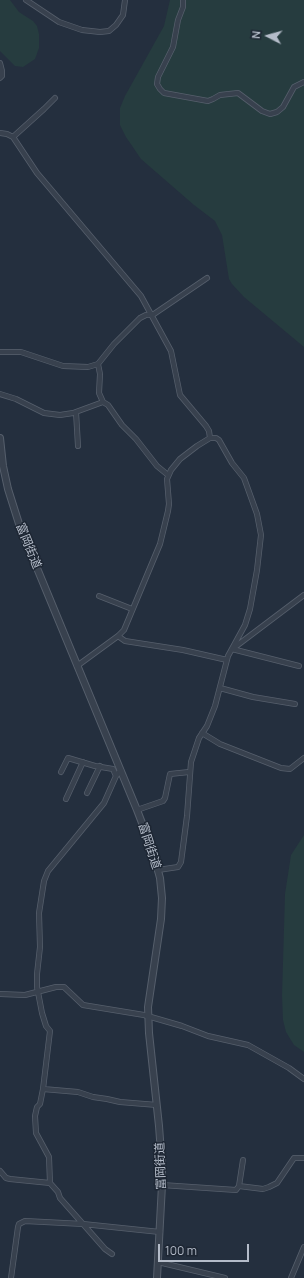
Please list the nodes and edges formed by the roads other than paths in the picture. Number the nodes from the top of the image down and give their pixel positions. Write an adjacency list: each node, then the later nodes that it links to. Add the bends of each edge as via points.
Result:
1 (26, 0): 2 (street, via 59,22 82,30 100,32 109,31 116,25 123,15)
2 (125, 0)
3 (183, 0): 6 (street, via 173,47 158,77 157,84 164,93 208,100 220,95 238,93 270,114 283,107 294,87)
4 (0, 63): 5 (street)
5 (0, 78)
6 (304, 82)
7 (55, 98): 9 (street)
8 (0, 133): 9 (street)
9 (13, 137): 11 (street, via 37,173 141,296)
10 (207, 278): 11 (street, via 154,314)
11 (150, 314): 13 (street, via 140,318); 18 (street, via 172,351 180,395 206,426)
12 (0, 352): 13 (street, via 21,352 63,366 88,367)
13 (98, 364): 15 (street, via 99,394)
14 (0, 394): 16 (street, via 44,413 60,415)
15 (103, 402): 16 (street); 20 (street)
16 (76, 412): 19 (street)
17 (0, 438): 27 (street, 富岡街道, via 3,466 13,508)
18 (210, 438): 20 (street, via 180,459); 25 (street, via 219,440 244,478 255,507 261,534 250,609 245,625)
19 (78, 446)
20 (168, 476): 23 (street, via 169,504 160,544)
21 (304, 595): 25 (street)
22 (99, 596): 23 (street)
23 (132, 608): 24 (street, via 124,630)
24 (118, 636): 26 (street, via 125,641); 27 (street)
25 (232, 649): 26 (street); 28 (street)
26 (227, 660): 29 (street)
27 (77, 666): 35 (street, 富岡街道)
28 (299, 666)
29 (220, 688): 30 (street); 31 (street, via 211,716)
30 (295, 704)
31 (202, 733): 32 (street, via 220,744 281,768 290,769); 37 (street)
32 (304, 758)
33 (83, 762): 34 (street); 36 (street, via 68,758); 40 (street)
34 (100, 766): 38 (street, via 113,769); 39 (street)
35 (121, 770): 38 (street); 41 (street, 富岡街道)
36 (61, 772)
37 (190, 772): 41 (street, via 170,774 163,801); 42 (street, via 181,862 178,867)
38 (116, 776): 43 (street, via 104,803 48,871 44,881 39,913)
39 (88, 793)
40 (66, 799)
41 (137, 810): 42 (street, 富岡街道)
42 (158, 870): 45 (street, 富岡街道, via 162,898 161,920)
43 (38, 992): 44 (street, via 19,996); 45 (street, via 61,986 84,1005); 47 (street, via 46,1026 50,1031)
44 (0, 994)
45 (148, 1016): 46 (street, via 248,1045); 48 (street, 富岡街道)
46 (304, 1079)
47 (43, 1089): 48 (street, via 78,1092 120,1102); 52 (street, via 35,1116 36,1133 49,1157)
48 (157, 1105): 53 (street, 富岡街道)
49 (304, 1158): 54 (street, via 294,1158 277,1183 269,1187 263,1189)
50 (243, 1160): 54 (street)
51 (0, 1171): 52 (street, via 10,1179)
52 (50, 1183): 55 (street)
53 (162, 1185): 54 (street, via 236,1190); 56 (street, 富岡街道)
54 (239, 1186)
55 (83, 1224): 56 (street); 58 (street); 60 (street, via 22,1222 18,1227)
56 (160, 1232): 59 (street, 富岡街道)
57 (304, 1247): 63 (street)
58 (112, 1254)
59 (158, 1262): 61 (street, 富岡街道); 62 (street)
60 (11, 1278)
61 (157, 1278)
62 (225, 1278)
63 (291, 1278)

